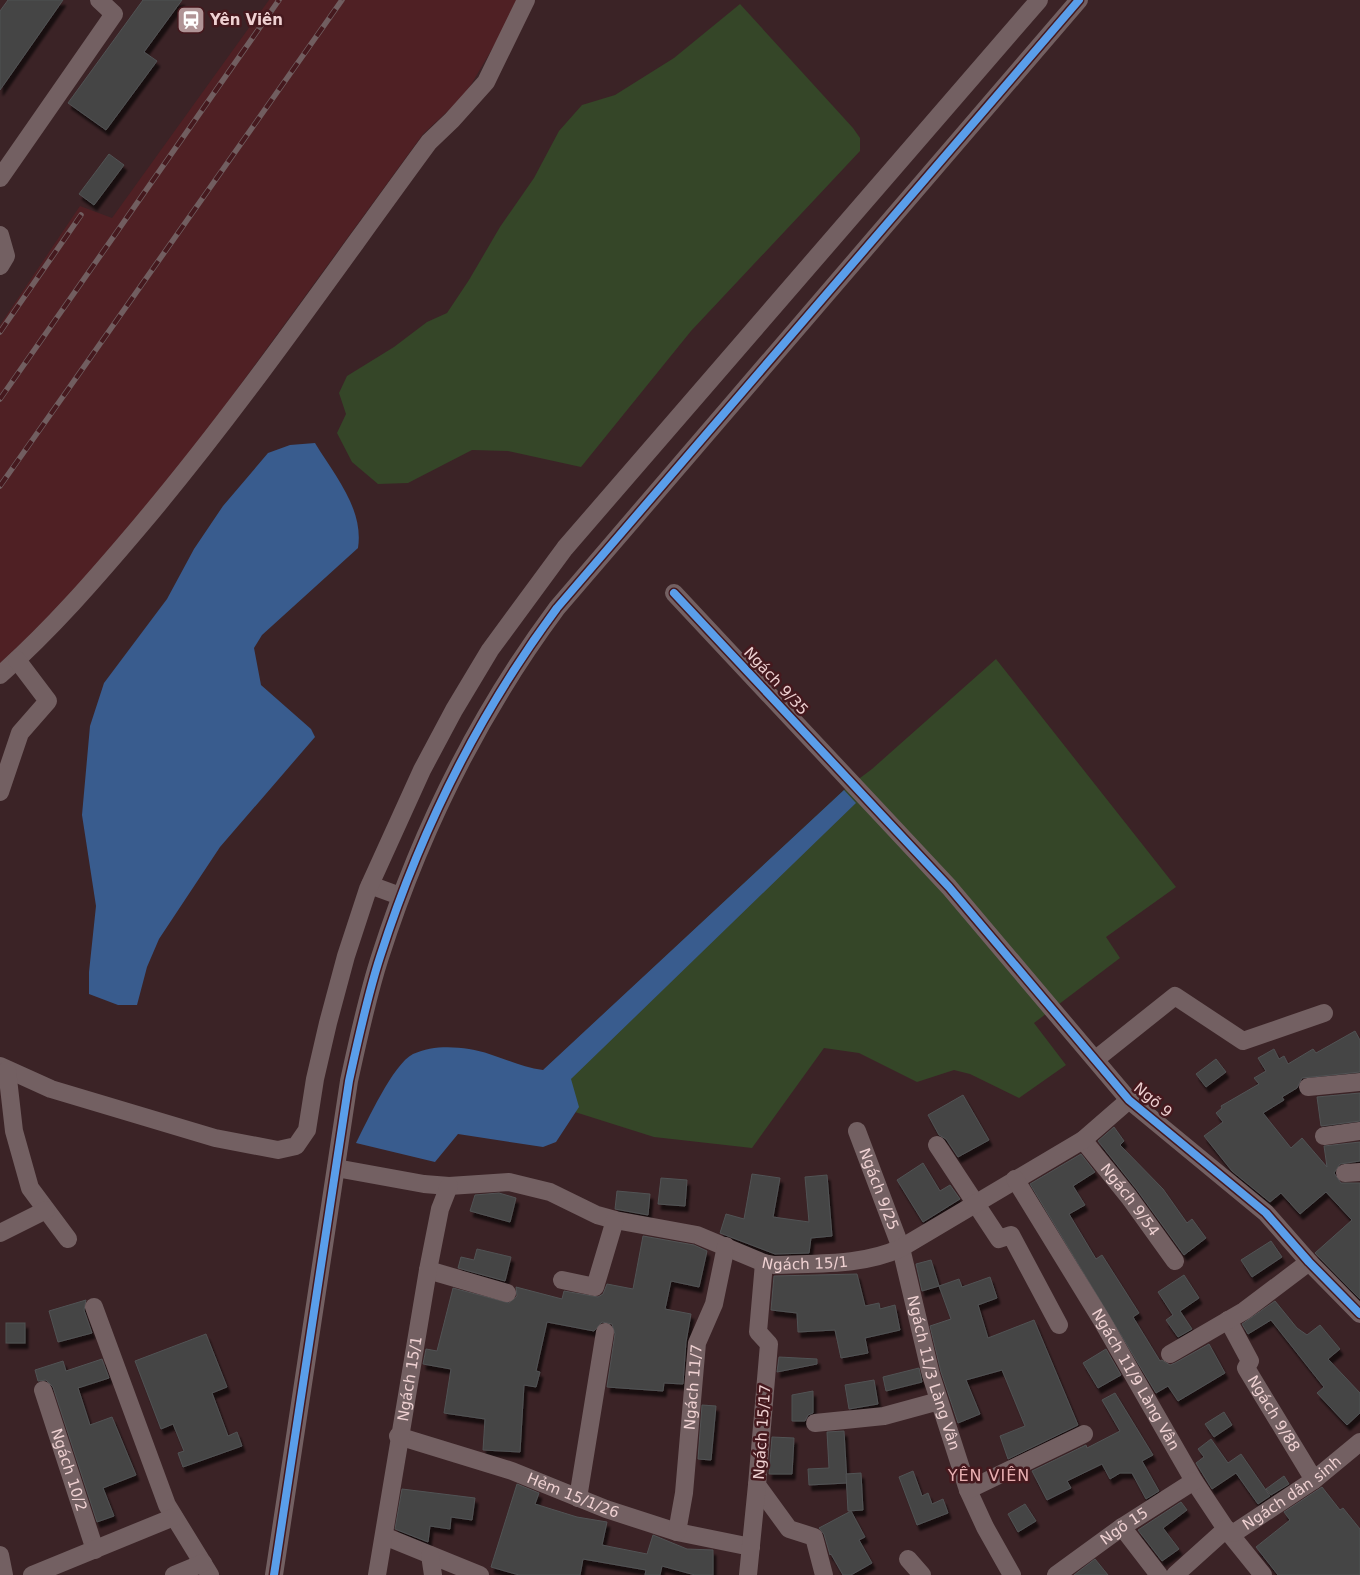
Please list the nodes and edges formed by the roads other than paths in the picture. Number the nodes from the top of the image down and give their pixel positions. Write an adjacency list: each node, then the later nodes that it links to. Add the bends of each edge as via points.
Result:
1 (100, 0): 5 (street, via 114,14)
2 (526, 0): 9 (street, via 486,82 429,142 196,459 101,571)
3 (1039, 0): 12 (street, via 565,548 490,650 454,710 392,832)
4 (1079, 0): 14 (street, via 557,608 524,652 487,712 430,825)
5 (0, 178)
6 (0, 235): 7 (street, via 6,256)
7 (0, 266)
8 (674, 593): 13 (street, Ngách 9/35)
9 (17, 660): 10 (street); 11 (street, via 48,701 20,733)
10 (0, 676)
11 (0, 792)
12 (370, 885): 14 (street); 17 (street, via 328,1023 307,1130 296,1146 278,1150 215,1138 51,1089)
13 (949, 887): 16 (street, Ngõ 9)
14 (400, 896): 26 (street, via 361,1025)
15 (1324, 1013): 16 (street, via 1243,1041 1175,996)
16 (1096, 1059): 20 (street, Ngõ 9)
17 (4, 1068): 30 (street, via 16,1140 30,1188)
18 (1360, 1082): 19 (street)
19 (1308, 1086)
20 (1129, 1100): 24 (street, Ngách 15/1); 37 (street, Ngõ 9, via 1266,1213)
21 (856, 1131): 35 (street, Ngách 9/25)
22 (1360, 1131): 23 (street)
23 (1324, 1136)
24 (1083, 1140): 27 (street, Ngách 15/1); 36 (street, Ngách 9/54)
25 (938, 1145): 29 (street)
26 (336, 1168): 28 (street, Ngách 15/1); 73 (street)
27 (1015, 1180): 29 (street, Ngách 15/1); 55 (street, Ngách 11/9 Làng Vân, via 1101,1319)
28 (450, 1186): 31 (street, Ngách 15/1, via 509,1182 550,1192 596,1215); 39 (street, Ngách 15/1, via 440,1209)
29 (974, 1204): 35 (street, Ngách 15/1); 45 (street, via 999,1239 1011,1235)
30 (46, 1210): 32 (street); 33 (street)
31 (615, 1220): 34 (street, Ngách 15/1, via 697,1235); 40 (street, via 595,1287)
32 (0, 1233)
33 (68, 1239)
34 (726, 1246): 38 (street, Ngách 15/1); 62 (street, Ngách 11/7, via 714,1304 697,1343 684,1493)
35 (901, 1248): 38 (street, Ngách 15/1, via 882,1257 854,1261); 49 (street, Ngách 11/3 Làng Vân)
36 (1175, 1261)
37 (1309, 1262): 43 (street, Ngõ 9); 44 (street)
38 (764, 1263): 56 (street, Ngách 15/17, via 758,1332 769,1344)
39 (428, 1270): 41 (street); 52 (street, Ngách 15/1)
40 (562, 1280)
41 (507, 1293)
42 (94, 1307): 59 (street)
43 (1360, 1314)
44 (1228, 1320): 47 (street); 54 (street, Ngách 9/88, via 1250,1361 1246,1368)
45 (1059, 1325)
46 (605, 1332): 58 (street)
47 (1170, 1354)
48 (43, 1390): 65 (street, Ngách 10/2)
49 (939, 1401): 50 (street, via 884,1416); 57 (street, Ngách 11/3 Làng Vân)
50 (815, 1423)
51 (1084, 1434): 57 (street)
52 (398, 1436): 58 (street, Hẻm 15/1/26, via 512,1471); 63 (street, Ngách 15/1)
53 (1360, 1442): 54 (street, Ngách dân sinh)
54 (1314, 1480): 61 (street, Ngách dân sinh, via 1234,1533)
55 (1194, 1481): 60 (street, Ngõ 15); 61 (street, Ngách 11/9 Làng Vân)
56 (757, 1486): 64 (street); 78 (street, Ngách 15/17, via 789,1529 814,1537)
57 (968, 1490): 80 (street, Ngách 11/3 Làng Vân)
58 (578, 1498): 62 (street, Hẻm 15/1/26)
59 (174, 1517): 65 (street); 69 (street)
60 (1122, 1527): 81 (street, Ngõ 15); 82 (street)
61 (1226, 1529): 83 (street, Ngách dân sinh); 84 (street, Ngách 11/9 Làng Vân)
62 (676, 1532): 64 (street, Hẻm 15/1/26)
63 (384, 1536): 67 (street); 74 (street, Ngách 15/1)
64 (751, 1547): 77 (street)
65 (95, 1550): 71 (street)
66 (0, 1555): 70 (street)
67 (430, 1555): 75 (street); 76 (street)
68 (908, 1559): 79 (street)
69 (207, 1569): 72 (street)
70 (4, 1575)
71 (32, 1575)
72 (174, 1575)
73 (274, 1575)
74 (377, 1575)
75 (433, 1575)
76 (480, 1575)
77 (748, 1575)
78 (824, 1575)
79 (922, 1575)
80 (1012, 1575)
81 (1056, 1575)
82 (1159, 1575)
83 (1175, 1575)
84 (1263, 1575)

